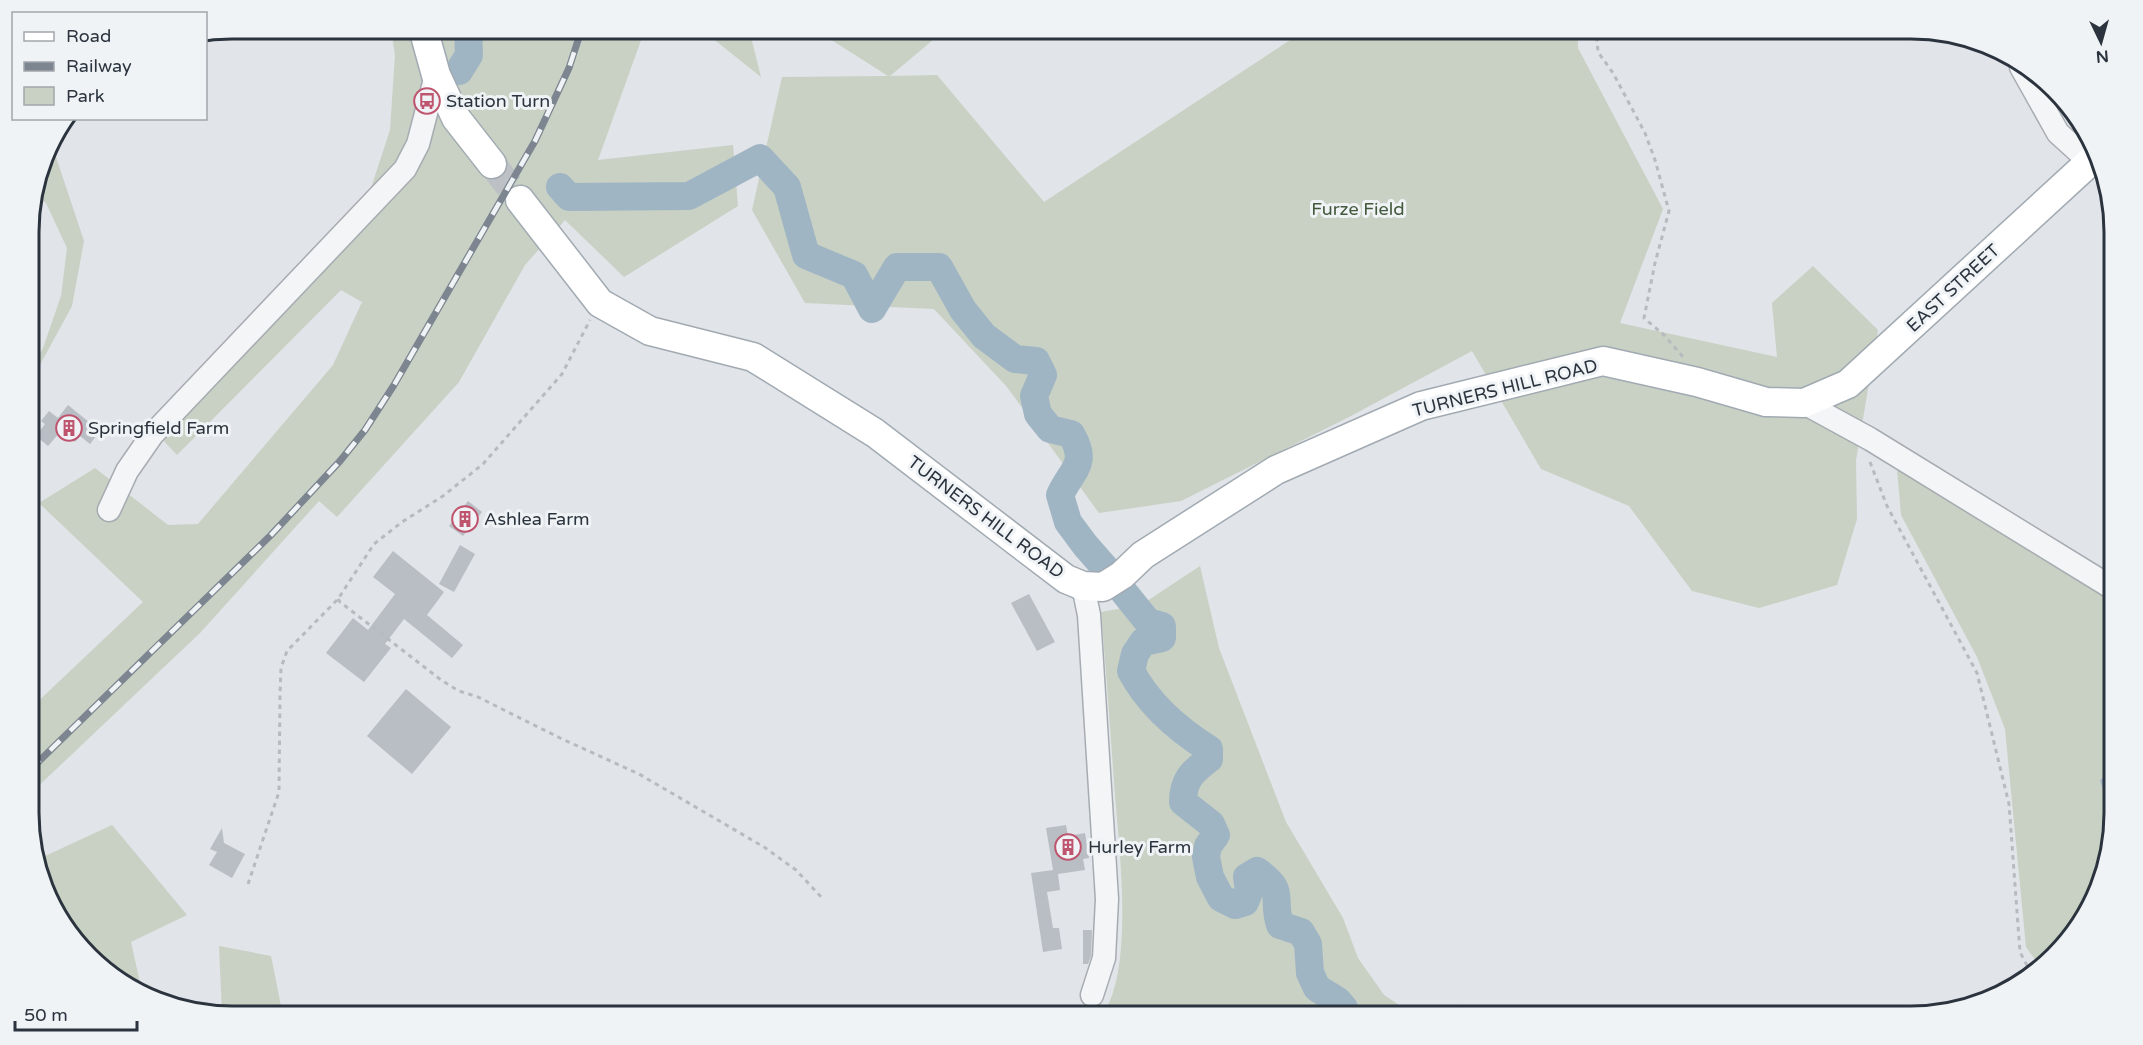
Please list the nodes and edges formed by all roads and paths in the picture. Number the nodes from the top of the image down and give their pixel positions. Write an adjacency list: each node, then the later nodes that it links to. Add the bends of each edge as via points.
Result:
1 (426, 39): 3 (main road)
2 (1597, 39): 10 (path, via 1598,52 1645,134 1669,211 1644,318 1698,374)
3 (436, 75): 7 (main road, via 456,118); 13 (street, via 418,144 405,169 146,442)
4 (2029, 80): 5 (street, via 2058,133)
5 (2089, 157)
6 (2090, 162): 11 (main road, EAST STREET, via 1848,384)
7 (492, 164)
8 (520, 200): 9 (main road, TURNERS HILL ROAD)
9 (600, 303): 15 (main road, TURNERS HILL ROAD, via 650,331 753,357 875,433 1066,579); 16 (path, via 562,374 483,464 374,544)
10 (1697, 382): 11 (main road, TURNERS HILL ROAD, via 1766,402); 15 (main road, TURNERS HILL ROAD, via 1603,361 1421,406 1276,470 1143,555 1103,587)
11 (1804, 403): 12 (street)
12 (1870, 440): 14 (street); 19 (path, via 1864,447 1887,506 1977,673 2009,804 2020,952)
13 (109, 510)
14 (2104, 583)
15 (1083, 586): 20 (street, via 1089,615 1107,899 1104,957)
16 (338, 599): 17 (path, via 286,651 280,686 279,792); 18 (path, via 441,680 639,774 764,847 796,870)
17 (248, 884)
18 (823, 899)
19 (2027, 966)
20 (1092, 995)

